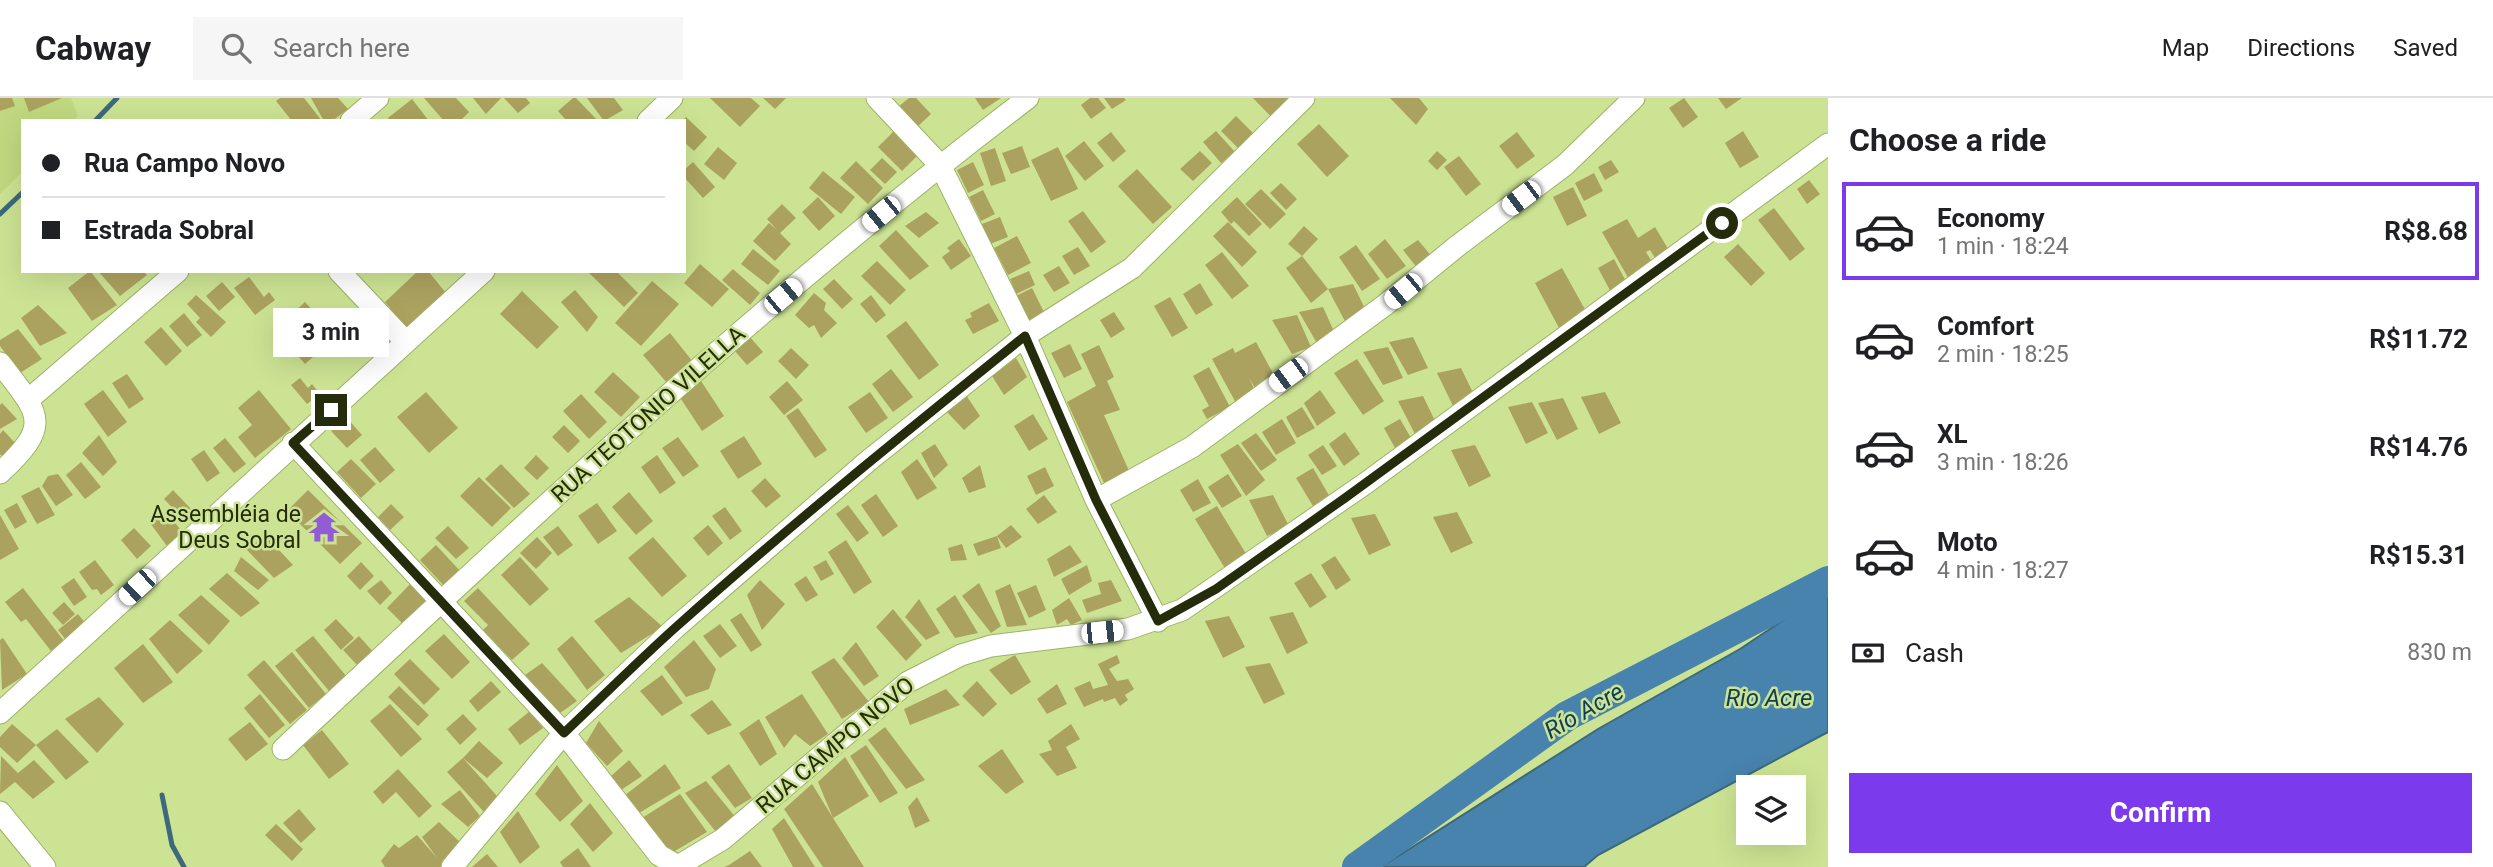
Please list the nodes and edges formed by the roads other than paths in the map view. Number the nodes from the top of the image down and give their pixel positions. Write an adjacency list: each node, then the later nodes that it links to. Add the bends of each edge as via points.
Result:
1 (378, 98): 7 (street)
2 (672, 98): 8 (street)
3 (877, 98): 10 (street)
4 (1028, 98): 10 (street, RUA TEOTONIO VILELLA)
5 (1304, 98): 14 (street, via 1132,268)
6 (1634, 98): 20 (street, via 1565,165 1385,306 1192,447)
7 (353, 119)
8 (650, 119)
9 (1828, 144): 22 (street, RUA CAMPO NOVO, via 1367,483 1216,589)
10 (940, 165): 14 (street); 21 (street, RUA TEOTONIO VILELLA, via 712,357)
11 (176, 273): 17 (street)
12 (342, 273): 15 (street)
13 (482, 273): 15 (street)
14 (1025, 336): 20 (street); 24 (street, via 868,461)
15 (406, 342): 18 (street)
16 (0, 363): 17 (street)
17 (28, 400): 19 (street, via 36,431)
18 (293, 443): 21 (street); 23 (street)
19 (0, 473)
20 (1096, 500): 22 (street)
21 (442, 600): 24 (street); 25 (street, RUA TEOTONIO VILELLA)
22 (1158, 621): 27 (street, RUA CAMPO NOVO, via 991,646 925,671 723,839 678,866)
23 (0, 713)
24 (564, 733): 27 (street); 29 (street)
25 (283, 749)
26 (0, 812): 28 (street)
27 (652, 861)
28 (45, 867)
29 (452, 867)

